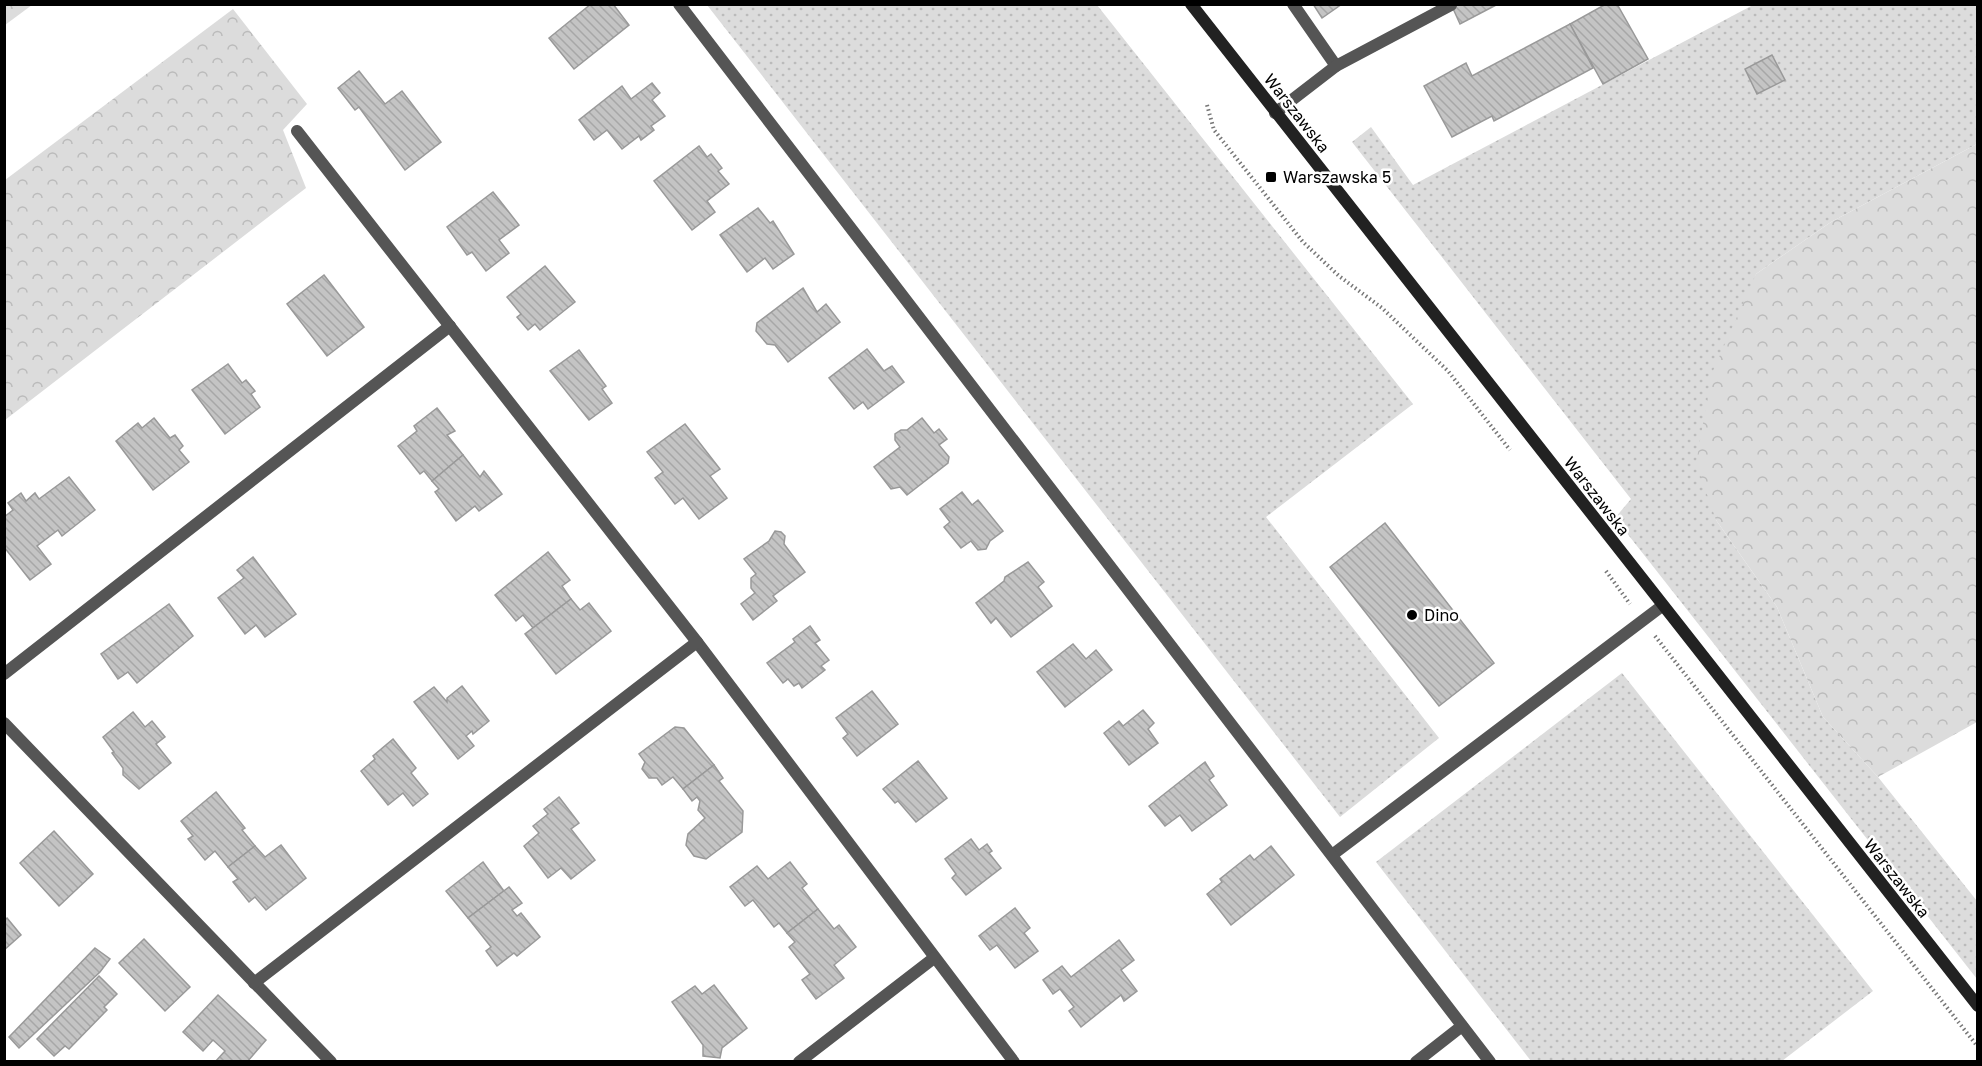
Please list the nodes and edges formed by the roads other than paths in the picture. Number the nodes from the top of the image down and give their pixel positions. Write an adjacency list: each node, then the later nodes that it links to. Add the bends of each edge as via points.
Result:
1 (679, 4): 13 (street)
2 (1293, 4): 5 (street)
3 (1451, 5): 5 (street)
4 (1194, 6): 6 (street, Warszawska)
5 (1336, 66): 6 (street)
6 (1275, 112): 9 (street, Warszawska)
7 (297, 131): 8 (street)
8 (450, 326): 10 (street); 11 (street)
9 (1662, 606): 13 (street); 16 (street, Warszawska)
10 (697, 642): 14 (street); 15 (street)
11 (4, 674)
12 (4, 723): 15 (street)
13 (1332, 855): 17 (street)
14 (934, 958): 19 (street); 20 (street)
15 (254, 983): 18 (street)
16 (1977, 1006)
17 (1462, 1026): 21 (street); 22 (street)
18 (331, 1062)
19 (799, 1062)
20 (1014, 1062)
21 (1416, 1062)
22 (1490, 1062)

